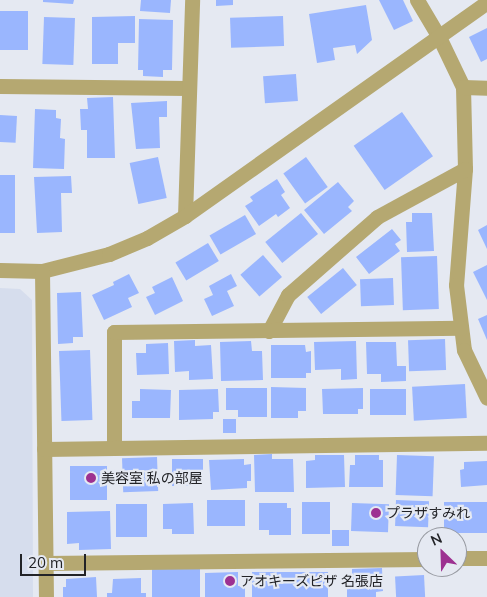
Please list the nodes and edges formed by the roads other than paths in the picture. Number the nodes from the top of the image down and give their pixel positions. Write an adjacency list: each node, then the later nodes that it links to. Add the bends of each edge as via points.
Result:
1 (192, 0): 7 (street)
2 (417, 0): 4 (street)
3 (487, 2): 4 (street)
4 (439, 37): 6 (street); 10 (street)
5 (0, 86): 7 (street)
6 (463, 87): 8 (street); 9 (street)
7 (188, 88): 10 (street)
8 (487, 88)
9 (464, 169): 13 (street, via 456,285); 14 (street, via 377,217 288,295)
10 (185, 216): 12 (street, via 108,254)
11 (0, 270): 12 (street)
12 (42, 271): 18 (street)
13 (461, 328): 14 (street); 15 (street, via 464,350)
14 (269, 331): 17 (street, via 114,332)
15 (487, 398)
16 (487, 443): 17 (street)
17 (114, 447): 18 (street)
18 (44, 448): 22 (street)
19 (467, 558): 20 (street)
20 (487, 558)
21 (417, 559): 22 (street)
22 (46, 563): 23 (street)
23 (46, 597)

